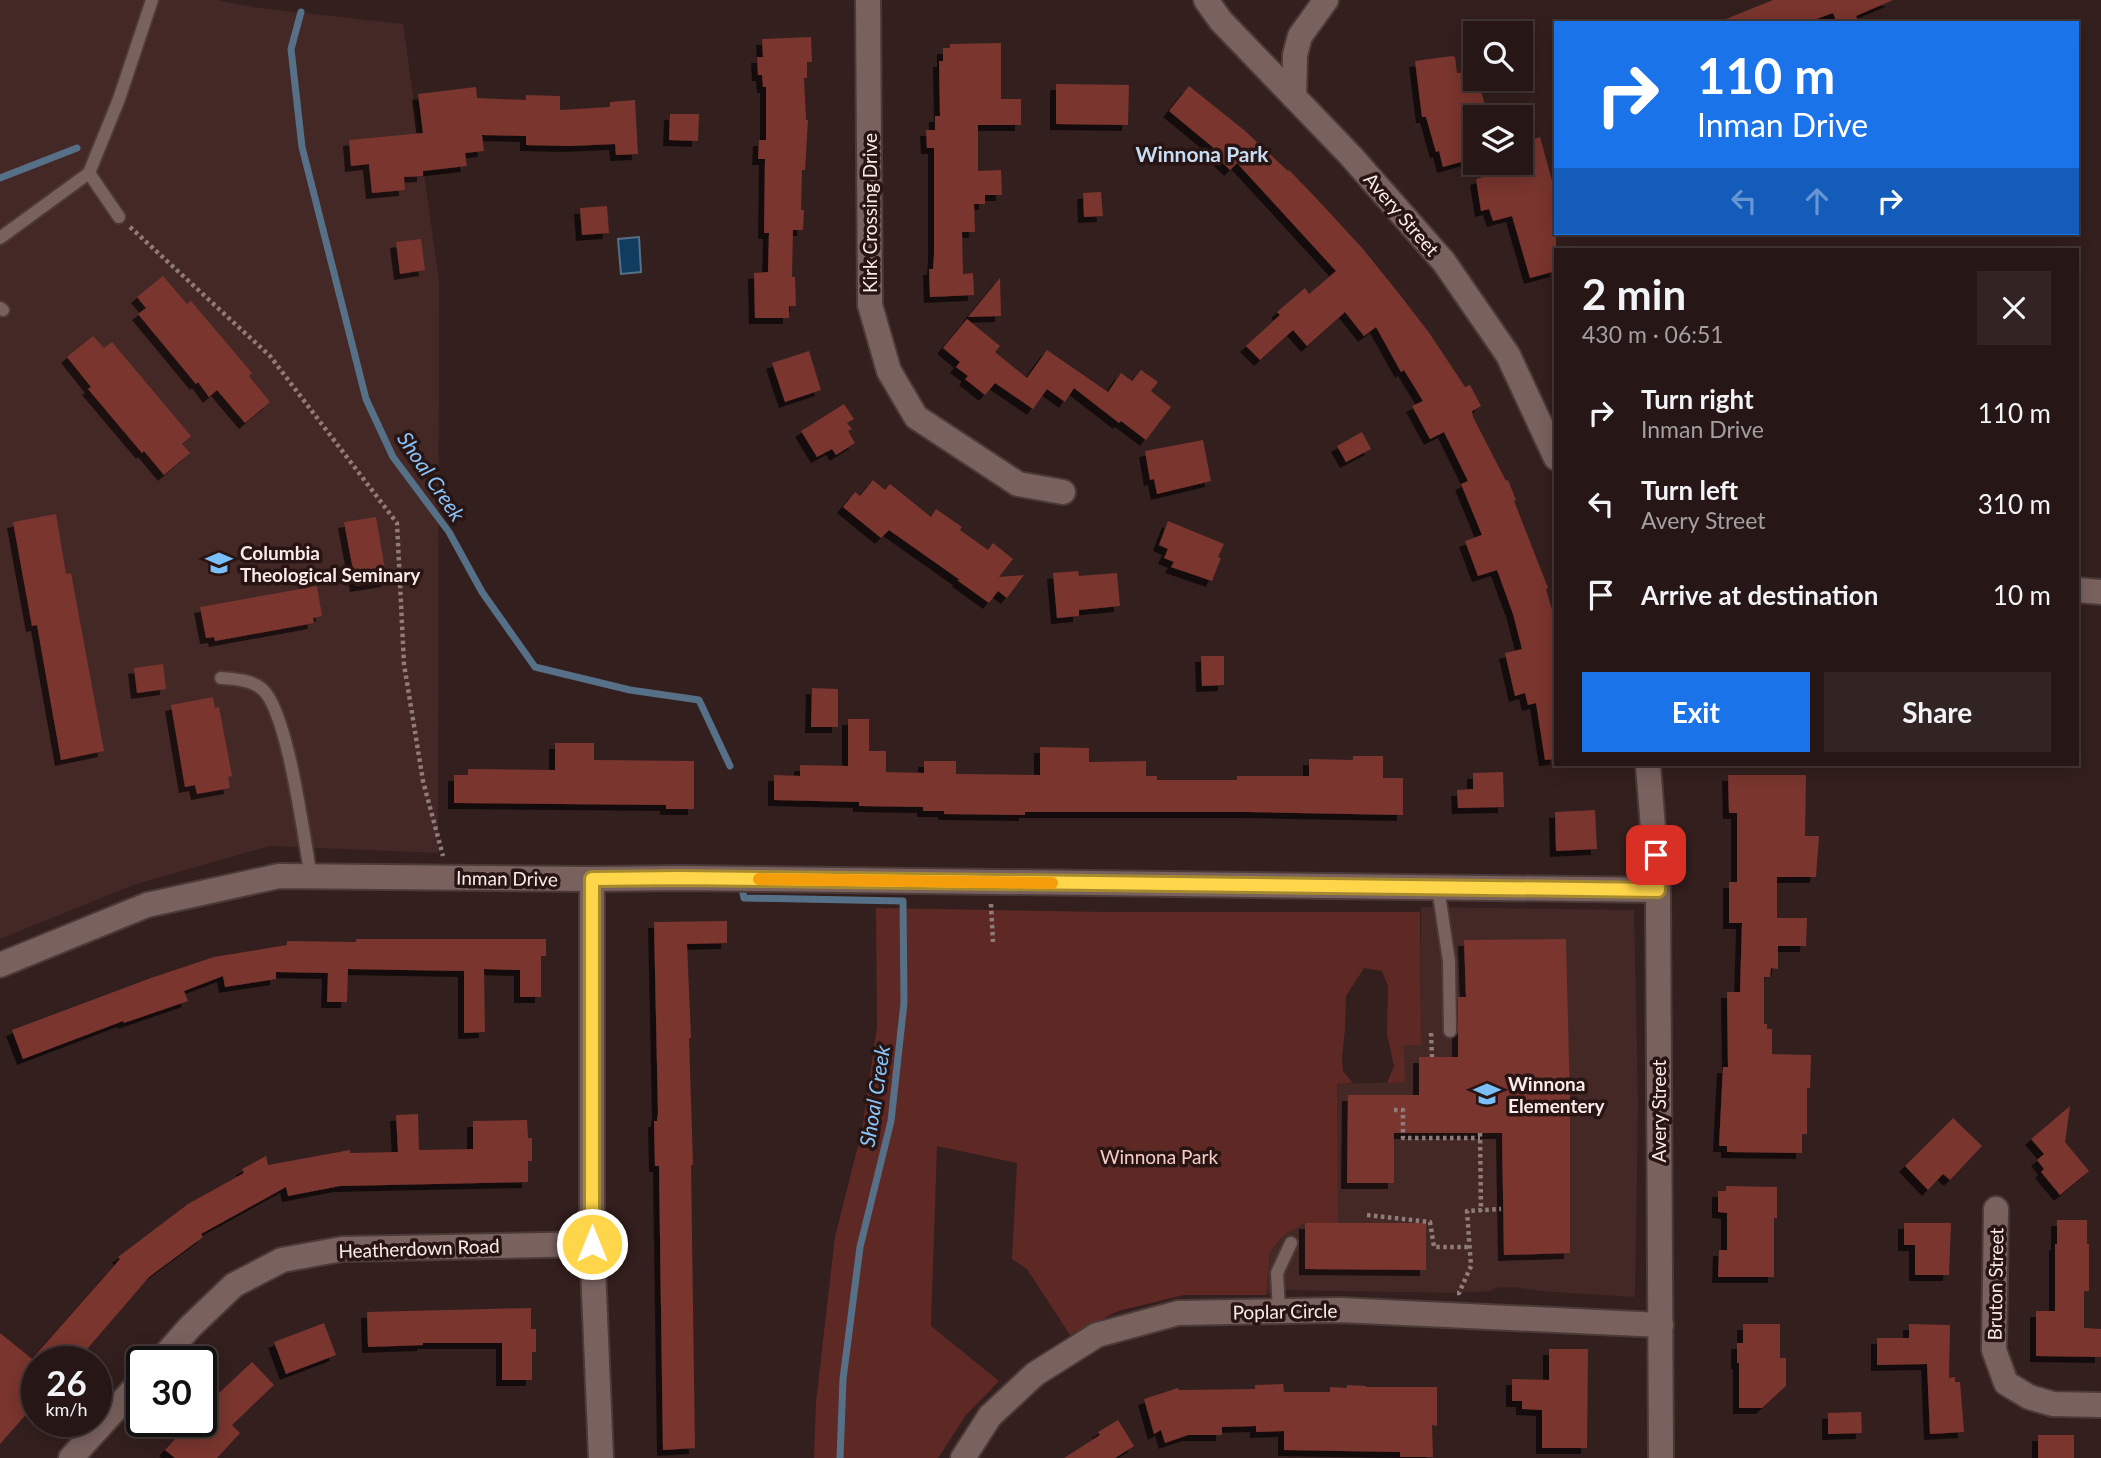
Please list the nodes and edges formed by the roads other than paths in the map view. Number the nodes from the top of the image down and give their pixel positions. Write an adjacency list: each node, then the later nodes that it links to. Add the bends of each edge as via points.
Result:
1 (152, 0): 6 (lane)
2 (868, 0): 10 (street, Kirk Crossing Drive, via 870,305 889,371 916,417 1018,484)
3 (1206, 0): 5 (street, Avery Street)
4 (1326, 0): 5 (street, via 1300,36)
5 (1294, 97): 9 (street, Avery Street, via 1444,262 1508,355)
6 (89, 173): 7 (lane); 8 (lane)
7 (119, 217)
8 (0, 238)
9 (1554, 454)
10 (1063, 492)
11 (2079, 590): 12 (street)
12 (2101, 592)
13 (221, 678): 15 (lane, via 262,688 275,706)
14 (1648, 766): 18 (street, Avery Street)
15 (311, 877): 16 (street, Inman Drive); 19 (street, Inman Drive, via 279,876 147,905)
16 (592, 879): 17 (street, Inman Drive); 23 (street)
17 (1438, 888): 18 (street, Inman Drive); 20 (lane, via 1449,961)
18 (1658, 890): 25 (street, Avery Street)
19 (0, 965)
20 (1450, 1031)
21 (1996, 1209): 28 (street, Bruton Street, via 1994,1350 2006,1383 2053,1404)
22 (1291, 1243): 24 (lane, via 1277,1273)
23 (592, 1244): 26 (street, Heatherdown Road, via 342,1249 282,1260 234,1285); 30 (street)
24 (1279, 1311): 25 (street, Poplar Circle); 31 (street, Poplar Circle, via 1178,1313 1097,1335 1035,1374 990,1416)
25 (1661, 1325): 32 (street, Avery Street)
26 (173, 1346)
27 (126, 1398): 29 (street)
28 (2101, 1405)
29 (71, 1458)
30 (601, 1458)
31 (963, 1458)
32 (1661, 1458)

